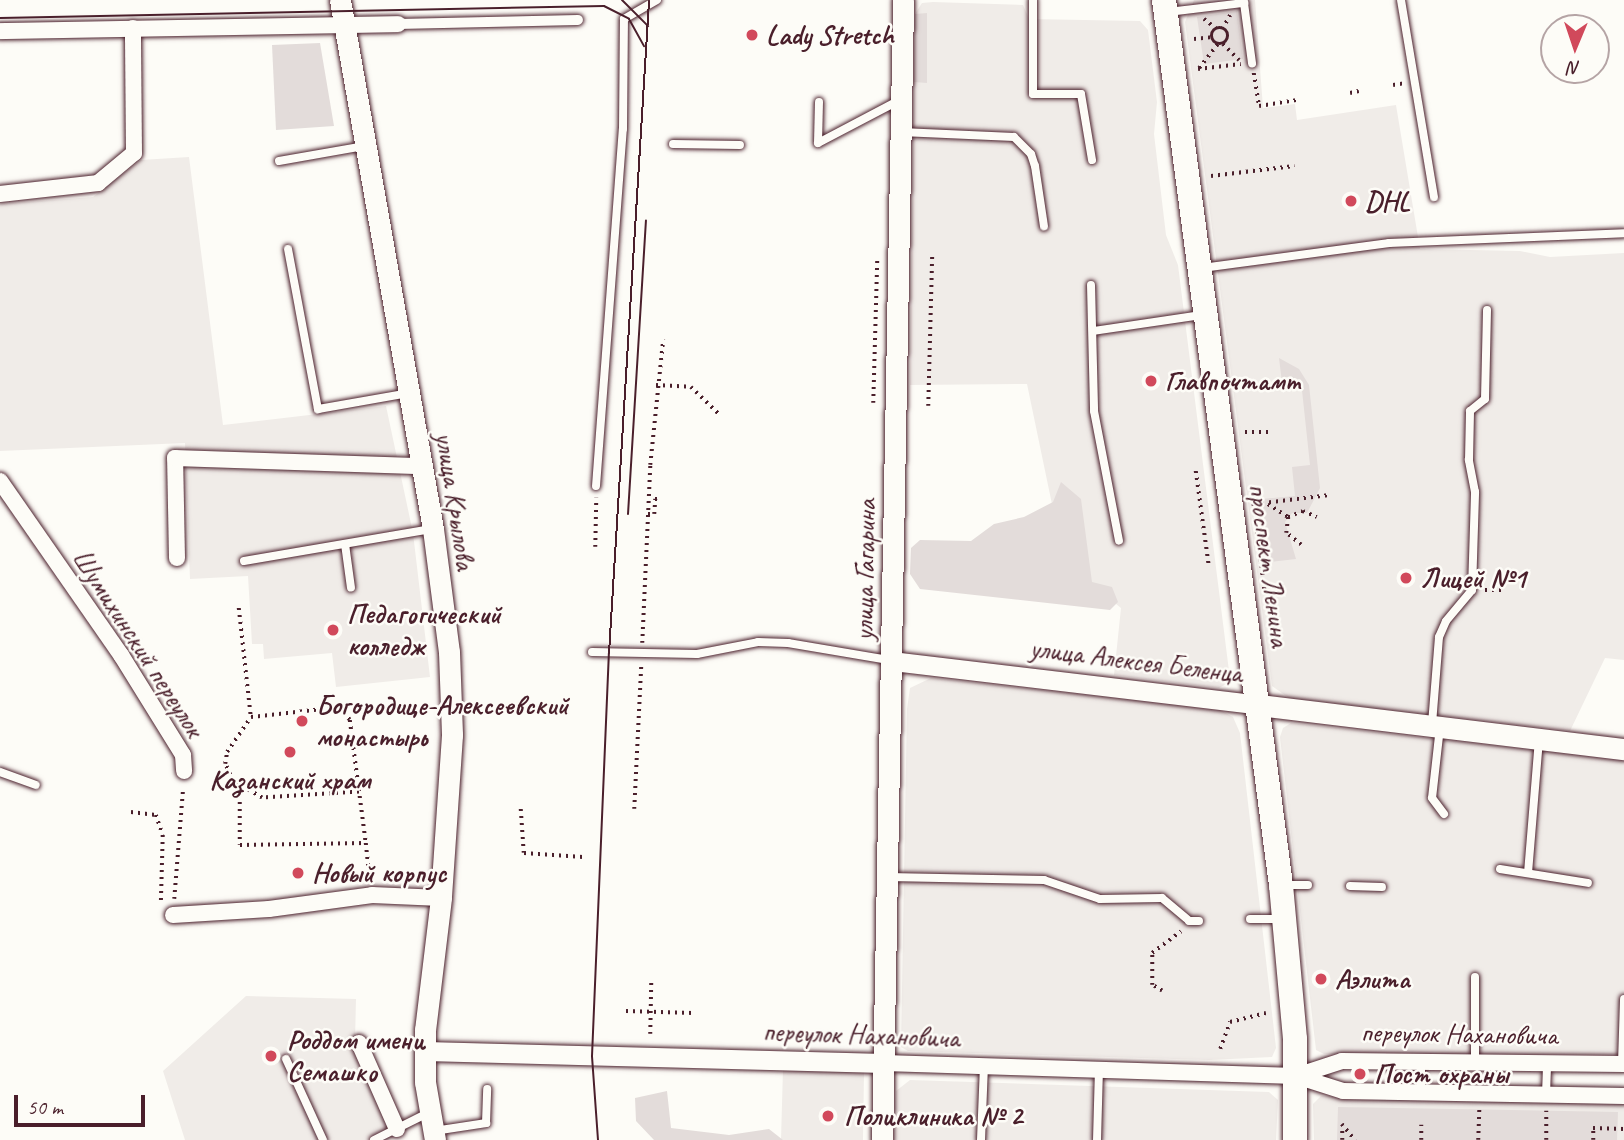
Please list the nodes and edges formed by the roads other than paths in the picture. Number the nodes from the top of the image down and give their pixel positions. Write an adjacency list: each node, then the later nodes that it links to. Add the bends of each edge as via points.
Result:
1 (340, 0): 9 (main road, улица Крылова)
2 (657, 0): 34 (lane, via 624,19 624,128)
3 (903, 0): 13 (main road, улица Гагарина)
4 (1033, 0): 19 (lane, via 1033,94 1082,94)
5 (1401, 0): 22 (lane)
6 (1165, 6): 12 (lane, via 1244,3); 26 (main road, проспект Ленина)
7 (578, 20): 8 (street)
8 (398, 24): 9 (street)
9 (343, 25): 10 (street); 18 (main road, улица Крылова)
10 (133, 28): 11 (street); 21 (street, via 134,153 98,183)
11 (0, 31)
12 (1252, 62)
13 (901, 100): 14 (lane, via 818,143); 15 (main road, улица Гагарина)
14 (819, 102)
15 (900, 132): 23 (lane, via 1014,138 1031,154); 42 (main road, улица Гагарина)
16 (673, 144): 17 (lane)
17 (740, 145)
18 (364, 146): 20 (lane); 31 (main road, улица Крылова)
19 (1092, 160)
20 (279, 161)
21 (0, 194)
22 (1434, 197)
23 (1044, 226)
24 (1624, 233): 26 (lane, via 1389,243)
25 (288, 249): 31 (lane, via 318,409)
26 (1198, 269): 29 (main road, проспект Ленина)
27 (1091, 285): 30 (lane)
28 (1487, 310): 44 (lane, via 1485,399 1469,411 1469,460 1475,492 1472,590 1439,637)
29 (1204, 315): 30 (lane); 43 (main road, проспект Ленина)
30 (1093, 331): 36 (lane, via 1094,411)
31 (409, 393): 32 (main road, улица Крылова)
32 (422, 466): 35 (main road, улица Крылова); 38 (street, via 175,458)
33 (0, 481): 47 (street, Шумихинский переулок, via 121,655 183,755)
34 (596, 486)
35 (433, 529): 37 (lane); 59 (main road, улица Крылова, via 449,652 452,735)
36 (1119, 541)
37 (345, 544): 39 (lane); 40 (lane)
38 (177, 558)
39 (244, 561)
40 (351, 587)
41 (592, 652): 42 (lane, via 697,654 758,642)
42 (892, 661): 43 (street, улица Алексея Беленца); 53 (main road, улица Гагарина)
43 (1259, 705): 44 (main road, улица Алексея Беленца); 55 (main road, проспект Ленина)
44 (1436, 727): 45 (main road, улица Алексея Беленца); 50 (lane, via 1433,798)
45 (1539, 739): 46 (main road, улица Алексея Беленца); 52 (lane)
46 (1624, 749)
47 (184, 771)
48 (0, 772): 49 (lane)
49 (36, 785)
50 (1444, 814)
51 (1500, 869): 52 (lane)
52 (1528, 873): 54 (lane)
53 (887, 877): 63 (lane, via 1044,880 1100,899 1162,898 1189,920); 72 (main road, улица Гагарина)
54 (1588, 883)
55 (1281, 885): 56 (lane); 62 (main road, проспект Ленина)
56 (1308, 885)
57 (1350, 886): 58 (lane)
58 (1382, 887)
59 (441, 898): 60 (street, via 372,895 269,909); 67 (main road, улица Крылова)
60 (168, 912)
61 (1250, 919): 62 (lane)
62 (1284, 919): 76 (main road, проспект Ленина)
63 (1199, 920)
64 (1475, 976): 70 (lane)
65 (1624, 999): 73 (lane)
66 (359, 1042): 82 (street)
67 (425, 1051): 72 (street, переулок Нахановича); 81 (main road, улица Крылова)
68 (286, 1059): 83 (lane)
69 (1421, 1061): 70 (street, переулок Нахановича); 76 (street, переулок Нахановича, via 1342,1061); 78 (lane)
70 (1475, 1061): 71 (street, переулок Нахановича)
71 (1547, 1062): 73 (street, переулок Нахановича); 79 (lane)
72 (884, 1063): 74 (street, переулок Нахановича); 85 (main road, улица Гагарина)
73 (1623, 1064)
74 (984, 1066): 75 (street, переулок Нахановича); 86 (lane)
75 (1099, 1070): 76 (street, переулок Нахановича); 87 (lane)
76 (1296, 1076): 78 (street, переулок Нахановича, via 1343,1091); 88 (main road, проспект Ленина)
77 (487, 1089): 81 (lane, via 486,1123)
78 (1421, 1093): 79 (street, переулок Нахановича)
79 (1546, 1095): 80 (street, переулок Нахановича)
80 (1624, 1096)
81 (431, 1128): 82 (lane)
82 (397, 1129): 84 (lane)
83 (323, 1140)
84 (374, 1140)
85 (882, 1140)
86 (981, 1140)
87 (1097, 1140)
88 (1295, 1140)

